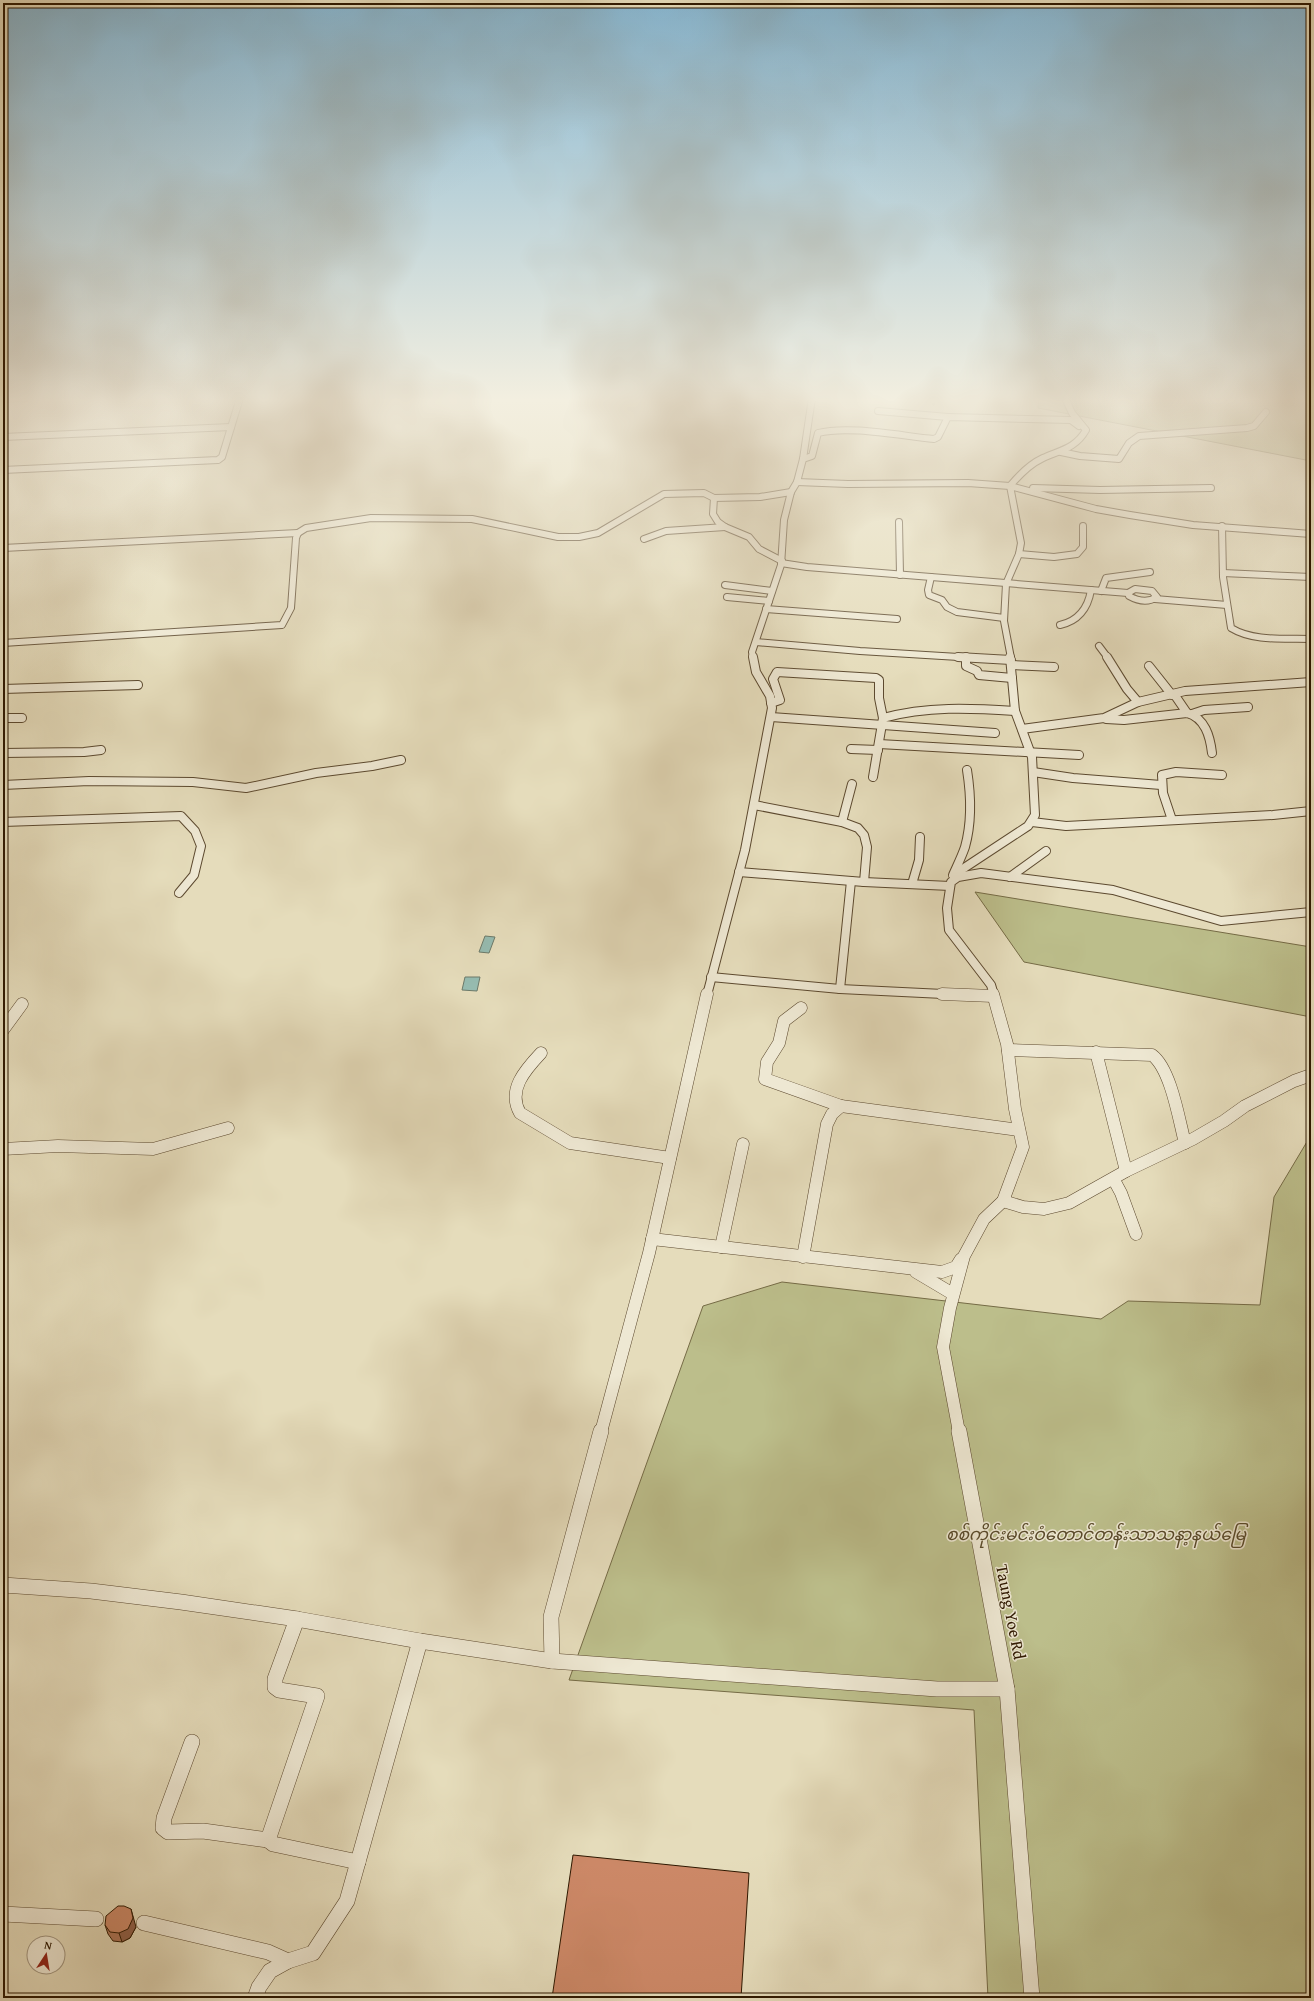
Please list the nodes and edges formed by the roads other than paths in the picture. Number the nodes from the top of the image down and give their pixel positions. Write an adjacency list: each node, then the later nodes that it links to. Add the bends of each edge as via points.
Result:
1 (1012, 491): 13 (street, via 1011,498 1021,543)
2 (1030, 491): 7 (street, via 1108,511 1193,525)
3 (791, 492): 4 (street, via 760,497); 14 (street, via 784,520)
4 (714, 498): 8 (street, via 713,514); 9 (street, via 704,493 664,494 598,533 579,537 558,537 472,519 371,518 306,528)
5 (899, 522): 17 (street)
6 (1083, 526): 13 (street, via 1083,547 1077,554 1054,557)
7 (1222, 526): 10 (street); 16 (street)
8 (725, 527): 11 (street, via 666,531); 14 (street, via 749,537 759,549)
9 (298, 533): 12 (street); 34 (street, via 291,608 282,625)
10 (1311, 534)
11 (644, 538)
12 (3, 548)
13 (1019, 554): 20 (street)
14 (781, 565): 17 (street); 27 (street)
15 (1150, 572): 23 (street, via 1106,578)
16 (1222, 573): 19 (street); 28 (street)
17 (900, 575): 18 (street)
18 (931, 577): 20 (street); 29 (street, via 928,594 942,600 946,607 958,612)
19 (1311, 577)
20 (1006, 584): 22 (street); 29 (street)
21 (725, 585): 27 (street)
22 (1091, 590): 23 (street); 31 (street, via 1080,615 1074,621)
23 (1101, 591): 24 (street)
24 (1128, 593): 25 (street, via 1141,589); 25 (street, via 1137,600)
25 (1155, 596): 28 (street)
26 (727, 597): 27 (street)
27 (769, 600): 30 (street); 33 (street)
28 (1227, 602): 32 (street, via 1231,628 1240,634)
29 (1004, 618): 37 (street)
30 (897, 619)
31 (1060, 625)
32 (1311, 639)
33 (756, 642): 36 (street); 46 (street, via 752,652 756,672 770,696)
34 (3, 643)
35 (1099, 646): 45 (street)
36 (966, 657): 37 (street); 40 (street, via 966,666 977,671 979,675)
37 (1011, 663): 39 (street); 40 (street)
38 (1149, 666): 44 (street)
39 (1054, 667)
40 (1012, 678): 48 (street)
41 (1311, 682): 44 (street, via 1212,688)
42 (138, 685): 43 (street)
43 (3, 689)
44 (1173, 694): 45 (street); 49 (street)
45 (1138, 702): 53 (street)
46 (771, 703): 50 (street); 54 (street, via 780,700 773,679 777,672 876,678 879,680)
47 (1248, 707): 49 (street, via 1204,710)
48 (1015, 711): 54 (street, via 940,707 921,709); 55 (street)
49 (1190, 714): 53 (street, via 1124,720); 61 (street, via 1197,716 1203,725)
50 (771, 717): 54 (street); 72 (street)
51 (3, 718): 52 (street)
52 (22, 718)
53 (1104, 718): 55 (street)
54 (882, 722): 56 (street); 57 (street)
55 (1022, 729): 60 (street)
56 (994, 733)
57 (879, 747): 58 (street); 60 (street); 68 (street)
58 (851, 749)
59 (101, 750): 62 (street)
60 (1031, 753): 63 (street); 66 (street)
61 (1212, 753)
62 (3, 754)
63 (1079, 755)
64 (400, 760): 70 (street, via 294,777 246,788 193,782 89,781)
65 (967, 770): 82 (street, via 970,789 969,827 965,848)
66 (1033, 772): 71 (street); 77 (street, via 1035,815)
67 (1222, 775): 71 (street, via 1166,773 1162,775)
68 (873, 776)
69 (852, 784): 76 (street)
70 (3, 785)
71 (1161, 785): 74 (street)
72 (754, 805): 76 (street); 80 (street)
73 (1311, 810): 74 (street, via 1273,815)
74 (1172, 820): 77 (street, via 1066,826)
75 (3, 822): 86 (street, via 181,816 195,831 201,846 194,875)
76 (842, 822): 84 (street, via 858,828 864,835 867,847)
77 (1032, 822): 82 (street)
78 (920, 837): 85 (street, via 919,860)
79 (1046, 851): 81 (street)
80 (739, 872): 83 (street); 88 (street)
81 (1010, 877): 82 (street, via 981,873); 87 (street, via 1113,890 1221,921)
82 (952, 880): 85 (street); 90 (street, via 947,908 949,930 991,985)
83 (851, 881): 84 (street); 89 (street)
84 (864, 882): 85 (street)
85 (912, 884)
86 (179, 893)
87 (1311, 912)
88 (711, 977): 89 (street); 104 (street)
89 (840, 989): 90 (street)
90 (993, 996): 94 (street)
91 (22, 1004): 93 (street)
92 (802, 1008): 98 (street, via 784,1021 779,1043 767,1062 765,1079)
93 (3, 1030)
94 (1008, 1050): 96 (street); 100 (street)
95 (541, 1052): 104 (street, via 528,1066 519,1082 514,1098 520,1113 570,1143)
96 (1096, 1052): 101 (street, via 1152,1055 1159,1060 1170,1087); 105 (street)
97 (1311, 1075): 101 (street, via 1245,1106 1218,1125)
98 (841, 1106): 100 (street); 112 (street, via 832,1114 828,1124)
99 (228, 1128): 103 (street, via 153,1149 58,1146)
100 (1019, 1130): 107 (street, via 1023,1147)
101 (1185, 1143): 105 (street)
102 (743, 1144): 110 (street)
103 (3, 1149)
104 (670, 1158): 109 (street)
105 (1126, 1171): 106 (street)
106 (1114, 1180): 107 (street, via 1069,1203 1044,1209 1023,1207); 108 (street)
107 (1003, 1201): 111 (street, Taung Yoe Rd, via 984,1219)
108 (1136, 1234)
109 (652, 1239): 110 (street); 118 (street, via 551,1617)
110 (721, 1247): 112 (street)
111 (964, 1256): 113 (street, via 956,1267 942,1272); 114 (street, Taung Yoe Rd)
112 (803, 1257): 113 (street)
113 (905, 1267): 114 (street)
114 (953, 1294): 119 (street, Taung Yoe Rd, via 944,1354)
115 (3, 1585): 116 (street, via 91,1591)
116 (297, 1618): 117 (street); 121 (street, via 275,1679 275,1687 279,1690 317,1696)
117 (420, 1641): 118 (street); 122 (street)
118 (552, 1661): 119 (street, via 937,1689)
119 (1007, 1689): 128 (street, Taung Yoe Rd)
120 (192, 1742): 121 (street, via 164,1818 163,1828 168,1832 203,1832)
121 (268, 1840): 122 (street, via 273,1844)
122 (358, 1862): 126 (street, via 347,1901 313,1953)
123 (3, 1914): 124 (street)
124 (96, 1919)
125 (144, 1923): 126 (street, via 268,1952)
126 (288, 1961): 127 (street, via 270,1971)
127 (255, 1998)
128 (1032, 1998)

